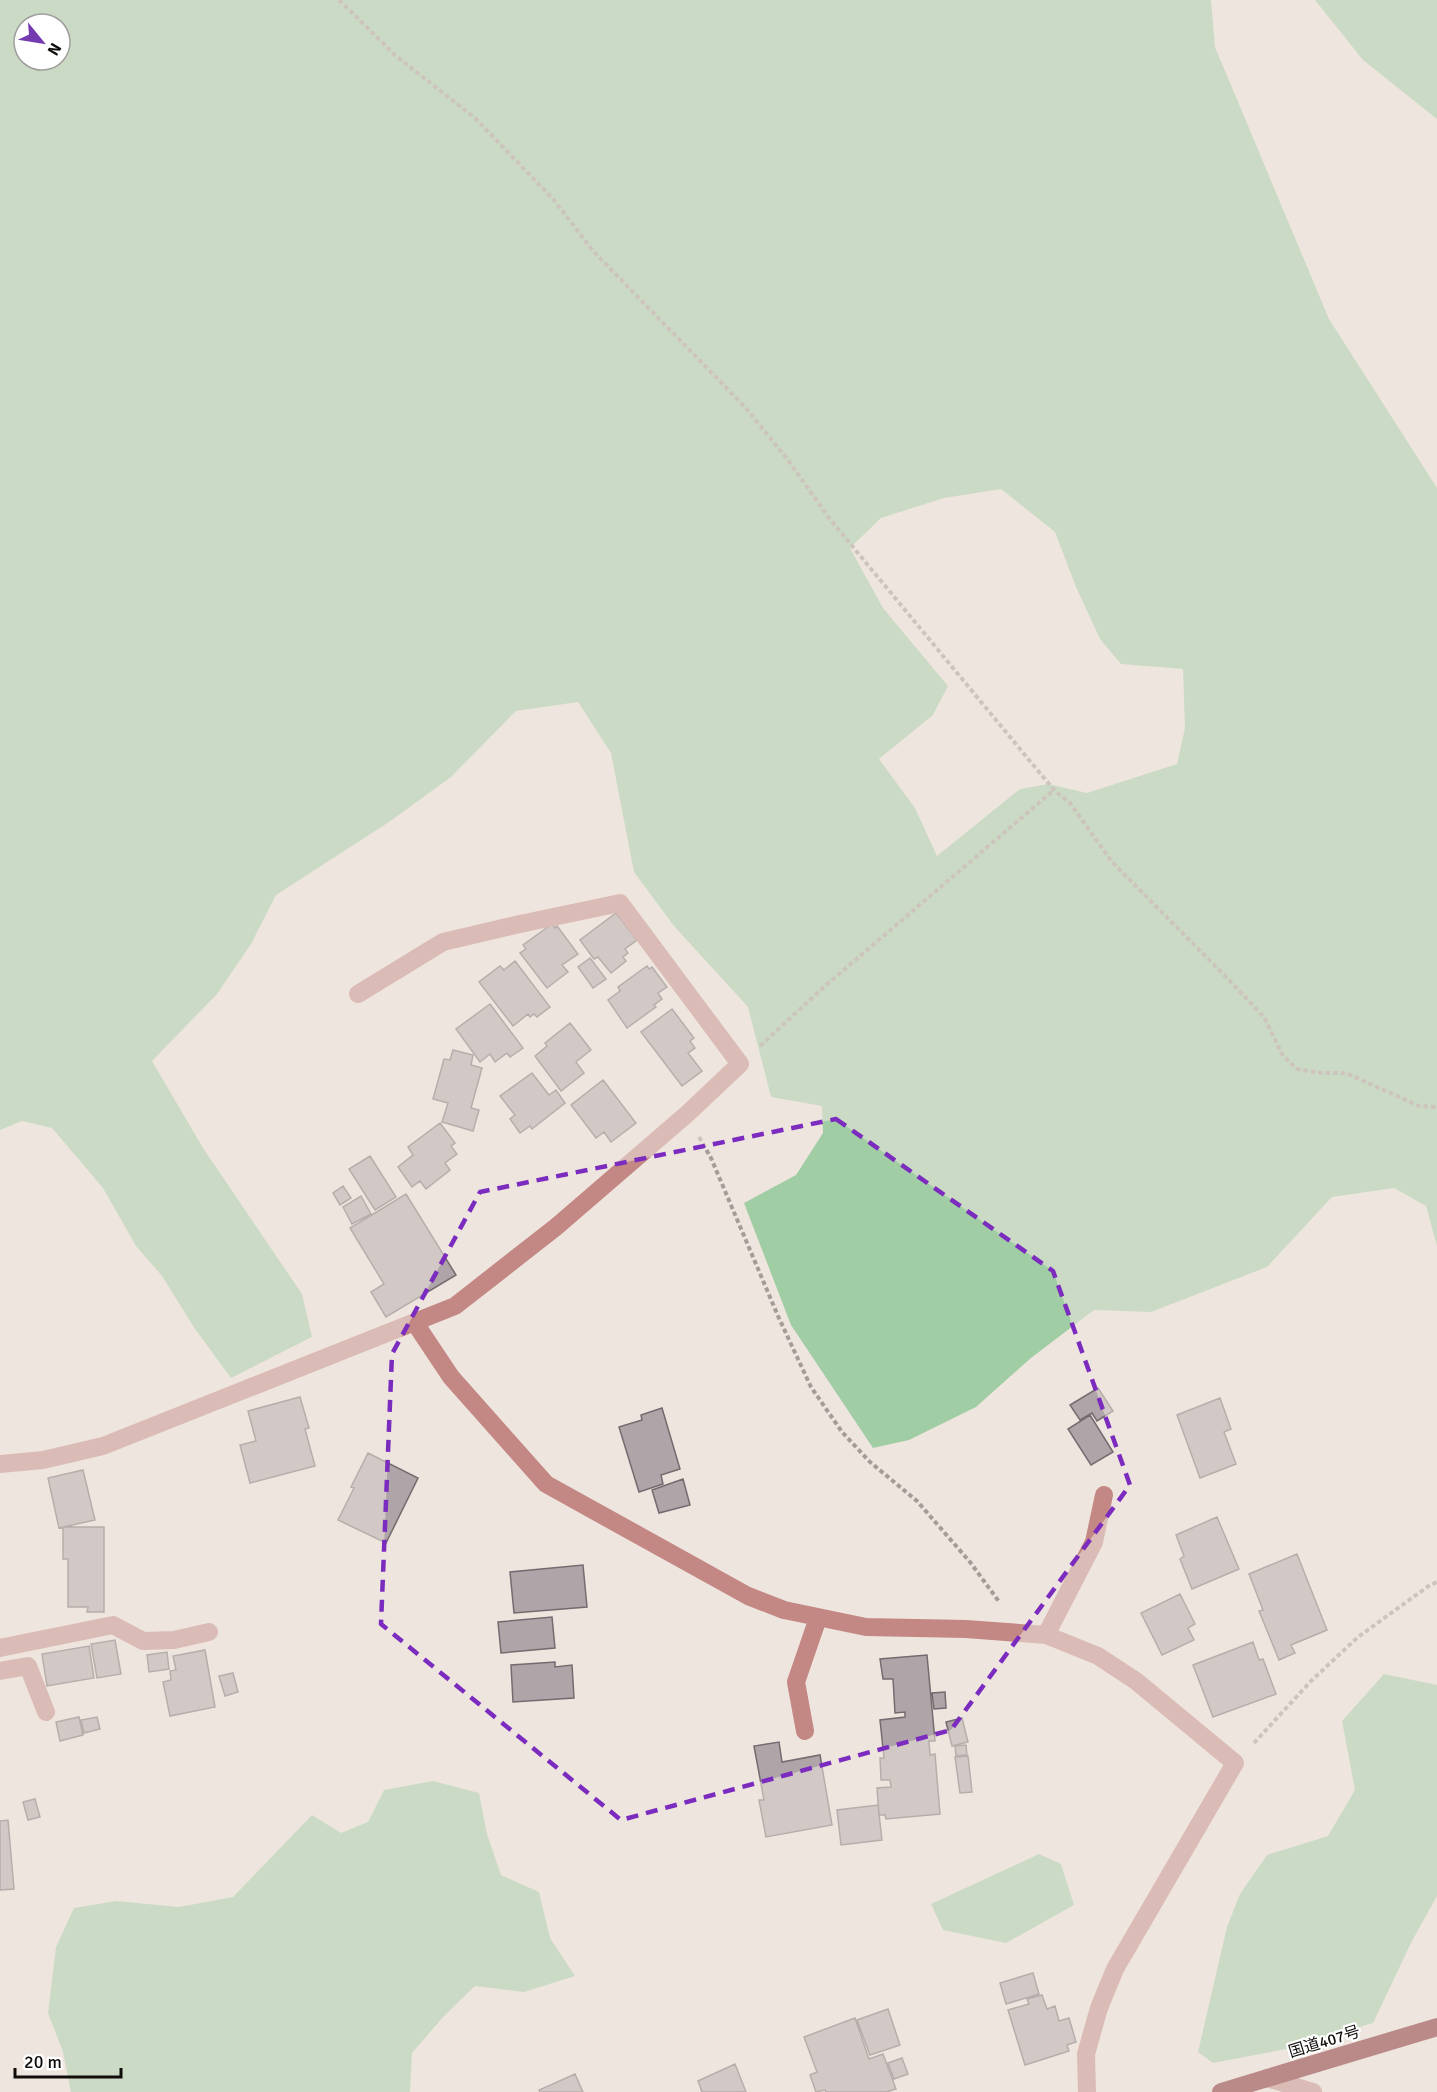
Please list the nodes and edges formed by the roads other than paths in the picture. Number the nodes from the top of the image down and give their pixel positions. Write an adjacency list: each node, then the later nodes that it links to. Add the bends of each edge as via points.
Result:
1 (358, 994): 2 (street, via 443,942 620,903 740,1064 556,1227 455,1306)
2 (415, 1323): 3 (street, via 104,1446 44,1460); 5 (street, via 451,1377 546,1484 748,1596)
3 (0, 1464)
4 (1104, 1495): 7 (street, via 1094,1542)
5 (818, 1618): 7 (street, via 866,1627); 11 (street, via 796,1682)
6 (209, 1632): 8 (street, via 174,1640 143,1641 113,1625)
7 (1038, 1634): 14 (street, via 1098,1656 1136,1681 1235,1763 1115,1969 1086,2054)
8 (0, 1648)
9 (0, 1671): 10 (street, via 28,1666)
10 (46, 1712)
11 (805, 1731)
12 (1437, 2027): 13 (highway, 国道407号)
13 (1267, 2078): 15 (highway, 国道407号); 16 (street)
14 (1087, 2092)
15 (1221, 2092)
16 (1313, 2092)

